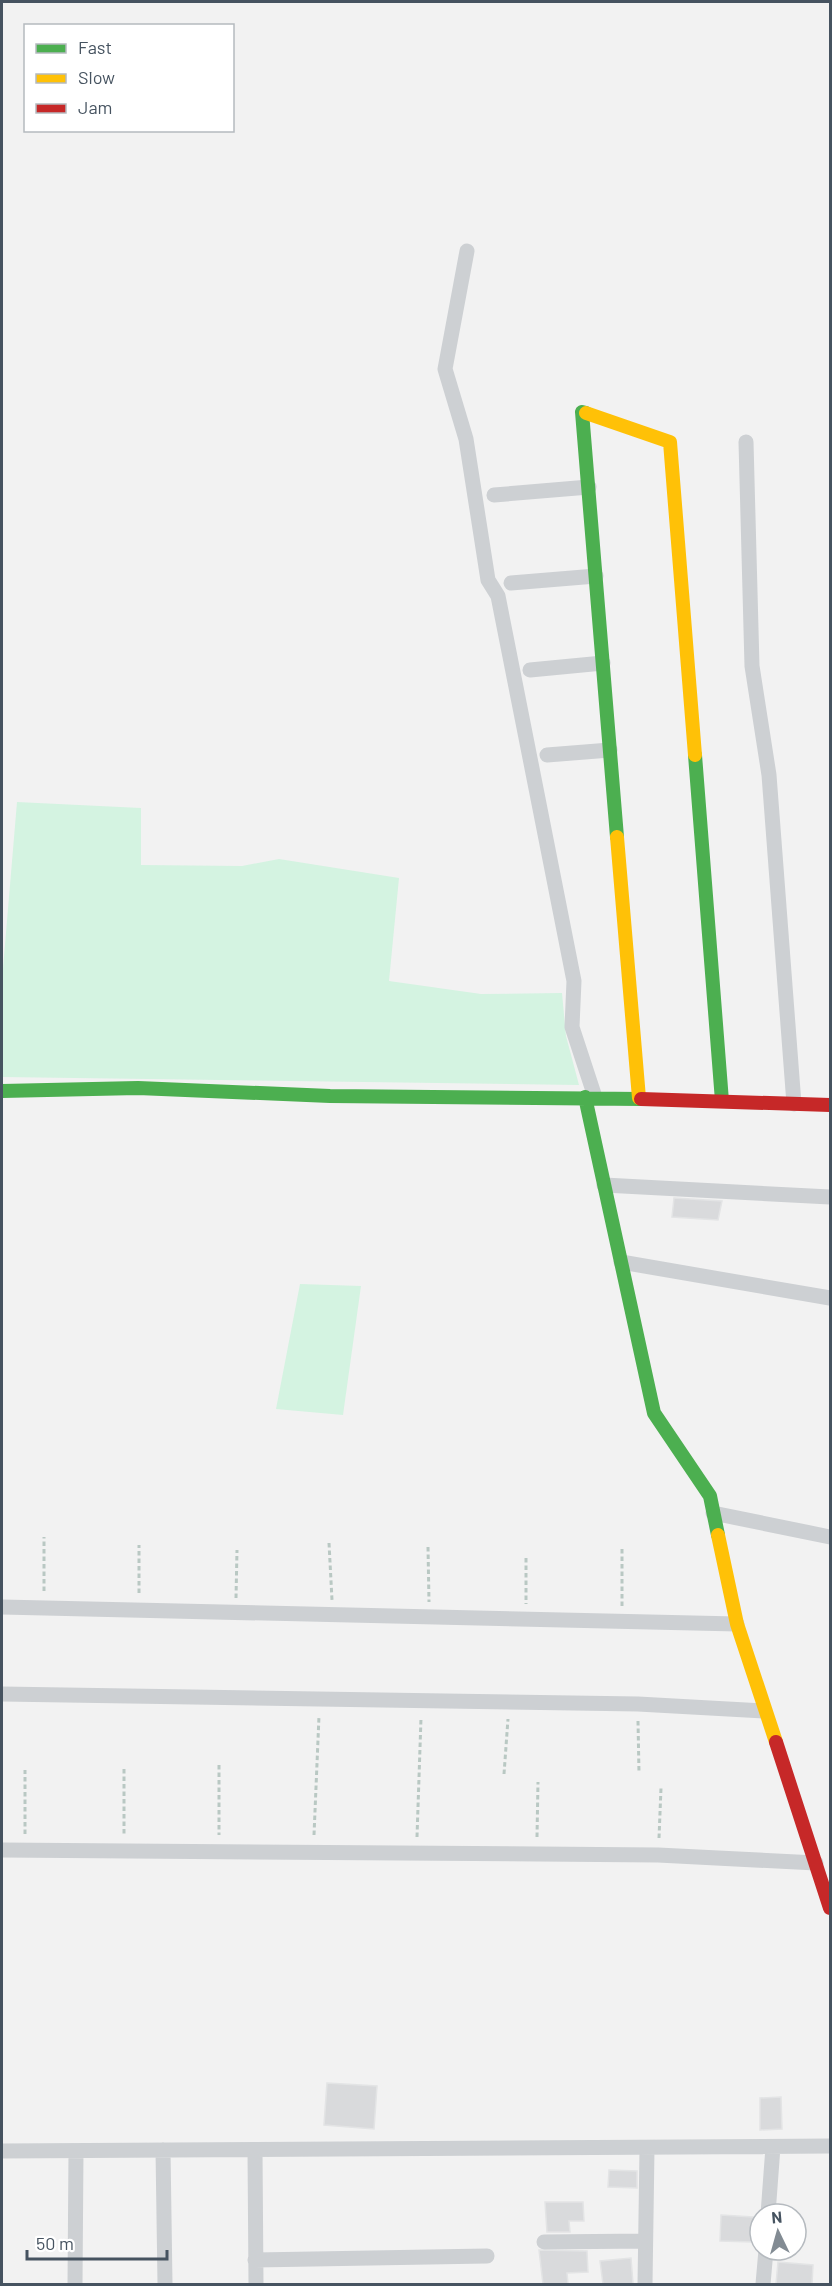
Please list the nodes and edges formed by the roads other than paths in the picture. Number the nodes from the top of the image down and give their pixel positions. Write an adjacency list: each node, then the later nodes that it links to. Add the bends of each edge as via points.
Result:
1 (467, 251): 12 (street, via 445,369 466,439 488,580 498,596 533,766 574,981 572,1027)
2 (746, 442): 15 (street, via 752,666 769,774)
3 (589, 487): 4 (street); 5 (street); 14 (street, via 582,412 670,442)
4 (494, 495)
5 (596, 576): 6 (street); 7 (street)
6 (511, 583)
7 (603, 663): 8 (street); 9 (street)
8 (530, 670)
9 (610, 750): 10 (street); 13 (street)
10 (547, 755)
11 (2, 1091): 12 (street, via 138,1088 330,1096)
12 (590, 1097): 13 (street); 17 (street)
13 (639, 1098): 14 (street)
14 (722, 1101): 15 (street)
15 (794, 1104): 16 (street)
16 (831, 1105)
17 (604, 1185): 18 (street); 19 (street)
18 (831, 1197)
19 (621, 1262): 20 (street); 21 (street, via 654,1413 710,1496)
20 (831, 1298)
21 (713, 1513): 22 (street); 24 (street)
22 (831, 1537)
23 (2, 1607): 24 (street)
24 (737, 1624): 26 (street)
25 (2, 1694): 26 (street, via 638,1704)
26 (764, 1711): 28 (street)
27 (2, 1850): 28 (street, via 658,1855)
28 (816, 1863): 29 (street)
29 (831, 1908)
30 (831, 2146): 31 (street)
31 (773, 2147): 32 (street); 37 (street)
32 (647, 2149): 36 (street); 38 (street)
33 (163, 2150): 35 (street); 36 (street); 44 (street)
34 (2, 2151): 35 (street)
35 (76, 2151): 43 (street)
36 (255, 2151): 41 (street)
37 (769, 2202)
38 (645, 2241): 39 (street); 46 (street)
39 (544, 2242)
40 (488, 2256): 41 (street)
41 (255, 2260): 45 (street)
42 (765, 2262): 47 (street)
43 (75, 2284)
44 (165, 2284)
45 (256, 2284)
46 (645, 2284)
47 (763, 2284)

